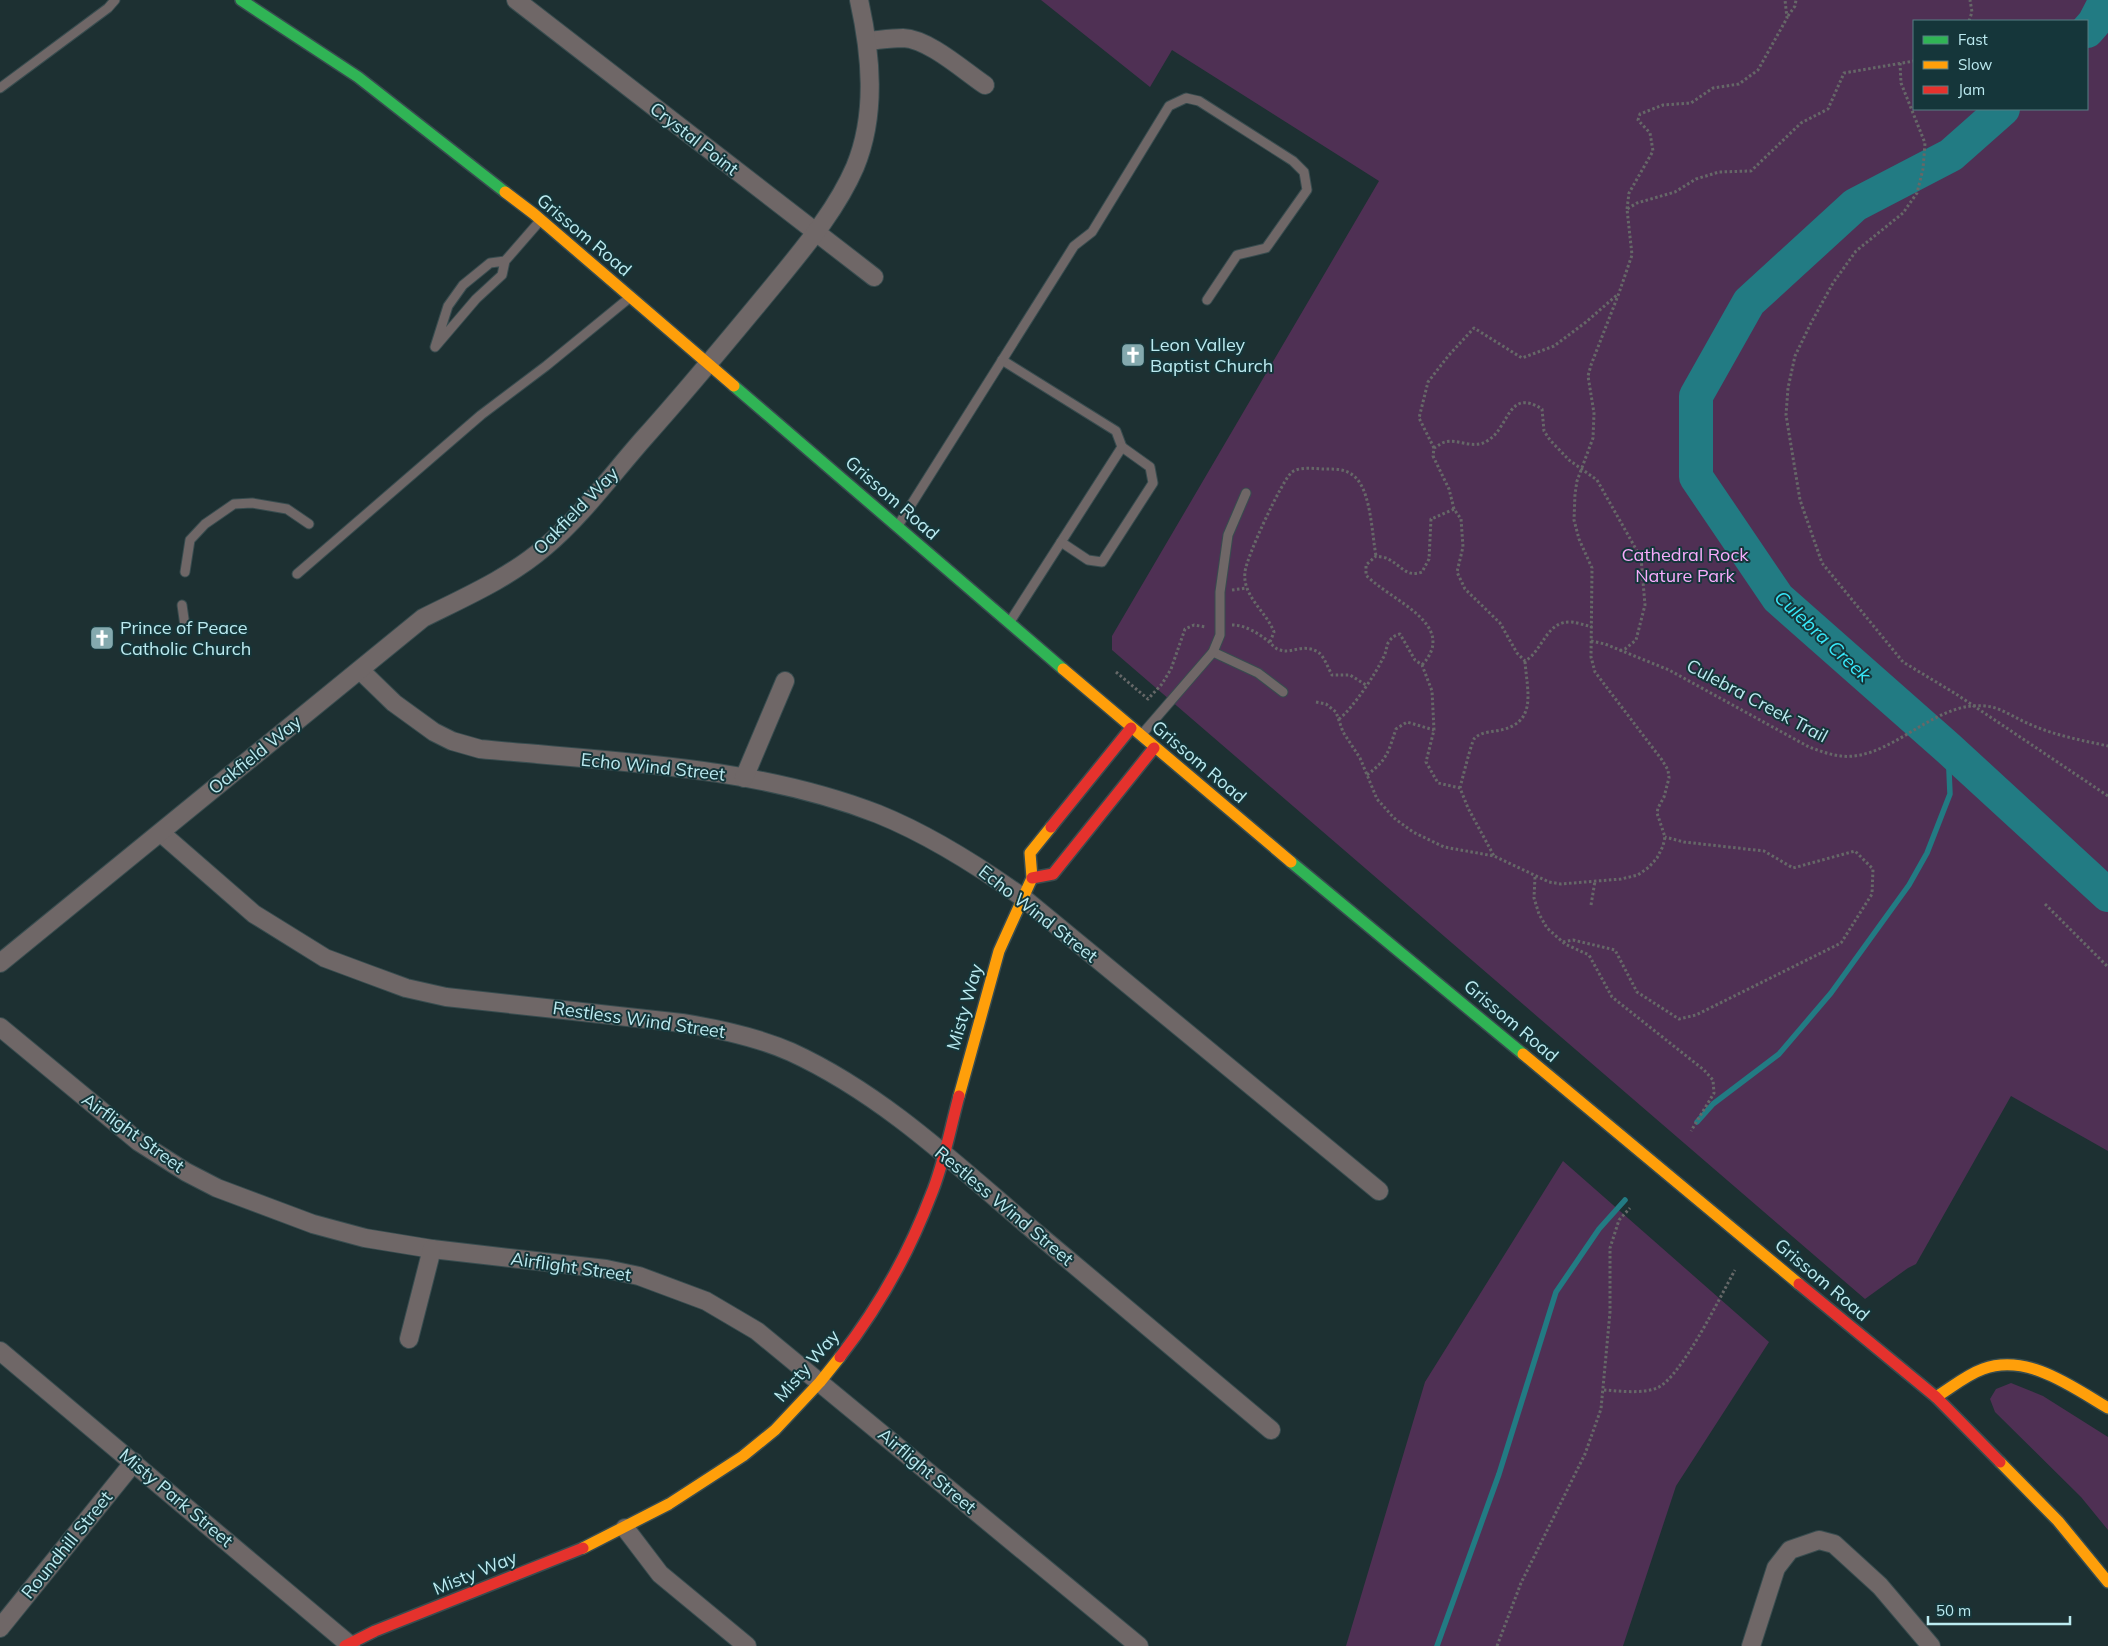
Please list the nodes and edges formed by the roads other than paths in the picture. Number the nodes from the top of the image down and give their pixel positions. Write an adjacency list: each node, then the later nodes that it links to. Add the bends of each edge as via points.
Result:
1 (115, 0): 7 (lane)
2 (241, 0): 8 (main road, Grissom Road, via 358,77)
3 (516, 0): 9 (street, Crystal Point)
4 (859, 0): 5 (street, Oakfield Way)
5 (868, 41): 6 (street, via 904,38 916,41); 9 (street, Oakfield Way, via 870,91 865,129 855,166)
6 (985, 85)
7 (0, 88)
8 (541, 220): 10 (lane); 12 (main road, Grissom Road)
9 (815, 234): 11 (street, Crystal Point); 15 (street, Oakfield Way)
10 (505, 261): 10 (lane, via 490,263 463,285 448,306 434,346 502,275)
11 (874, 277)
12 (630, 297): 15 (main road, Grissom Road); 22 (lane, via 481,415)
13 (1207, 300): 14 (lane, via 1236,255 1266,248 1307,190 1304,172 1293,161 1199,100 1186,98 1170,106 1092,232 1074,246)
14 (1002, 360): 16 (lane, via 1116,431); 19 (lane)
15 (709, 365): 19 (main road, Grissom Road); 27 (street, Oakfield Way, via 564,530 545,547 491,583 423,618)
16 (1122, 447): 20 (lane); 20 (lane, via 1150,467 1153,482 1102,562 1088,560)
17 (1246, 493): 26 (lane, via 1228,534 1220,592 1220,635)
18 (308, 524): 21 (lane, via 287,509 252,503 234,504 205,524 190,540)
19 (898, 526): 24 (main road, Grissom Road)
20 (1061, 542): 24 (lane)
21 (184, 572)
22 (298, 574)
23 (182, 605): 25 (lane)
24 (1009, 622): 30 (main road, Grissom Road)
25 (185, 626)
26 (1213, 652): 29 (lane, via 1258,673); 31 (lane)
27 (360, 670): 33 (street, Echo Wind Street, via 413,718 452,741 480,749 704,770); 34 (street, Oakfield Way)
28 (785, 681): 33 (street)
29 (1283, 692)
30 (1131, 728): 31 (main road, Grissom Road); 35 (main road, via 1030,853)
31 (1141, 736): 32 (main road, Grissom Road)
32 (1154, 748): 35 (main road, via 1053,874); 45 (main road, Grissom Road)
33 (744, 778): 36 (street, Echo Wind Street, via 822,795 879,815 930,839)
34 (161, 833): 37 (street, Oakfield Way); 39 (street, Restless Wind Street, via 254,914 325,958 406,988 446,997 682,1023 756,1039 791,1052 844,1080)
35 (1032, 878): 36 (main road, Misty Way)
36 (1022, 897): 39 (main road, Misty Way, via 999,951 986,993); 40 (street, Echo Wind Street)
37 (0, 963)
38 (0, 1027): 41 (street, Airflight Street, via 139,1142 217,1188 313,1224 365,1238)
39 (943, 1155): 44 (main road, Misty Way, via 932,1194 890,1283 853,1340); 47 (street, Restless Wind Street)
40 (1379, 1191)
41 (432, 1249): 42 (street); 44 (street, Airflight Street, via 606,1269 672,1286 706,1301 757,1331)
42 (409, 1339)
43 (0, 1351): 48 (street, Misty Park Street)
44 (820, 1382): 49 (main road, Misty Way, via 775,1430 743,1456); 54 (street, Airflight Street)
45 (1936, 1397): 46 (main road, via 1983,1369 2000,1364 2034,1368); 50 (main road, Grissom Road, via 2058,1521)
46 (2108, 1408)
47 (1271, 1430)
48 (134, 1462): 51 (street, Roundhill Street); 52 (street, Misty Park Street)
49 (625, 1528): 52 (main road, Misty Way); 53 (street, via 660,1574)
50 (2108, 1582)
51 (0, 1628)
52 (348, 1645)
53 (747, 1646)
54 (1139, 1646)
55 (1752, 1646): 56 (street, via 1776,1568 1790,1550 1820,1540 1834,1544 1880,1586)
56 (1931, 1646)

